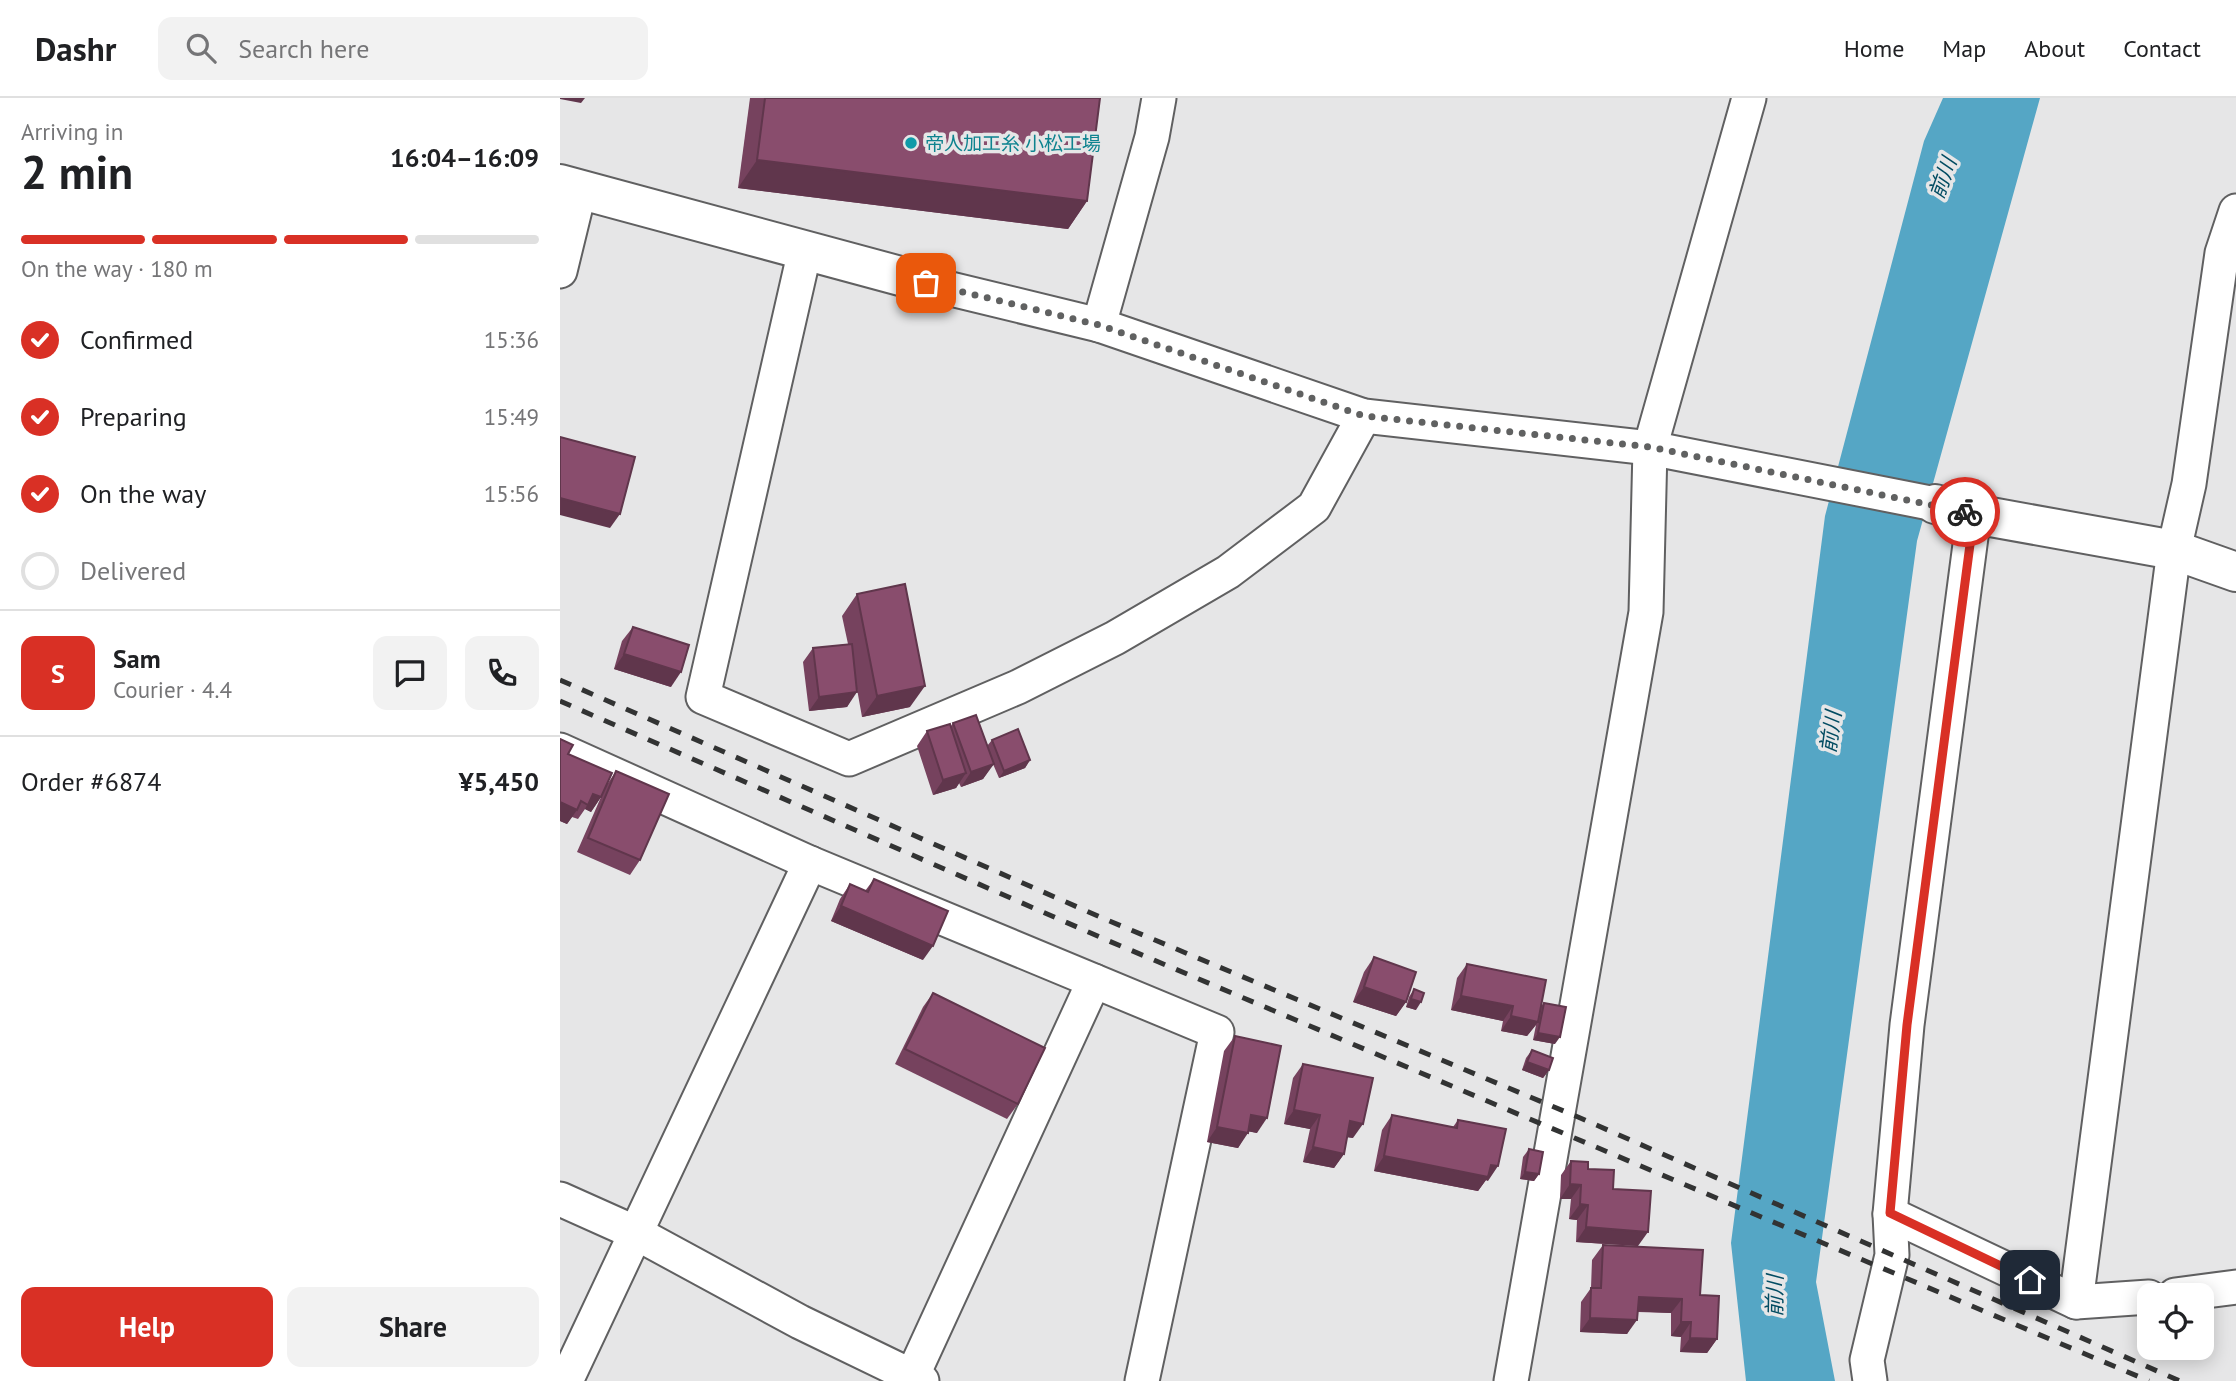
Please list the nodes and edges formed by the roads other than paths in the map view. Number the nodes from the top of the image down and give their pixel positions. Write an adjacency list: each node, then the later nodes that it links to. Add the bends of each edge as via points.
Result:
1 (1159, 98): 8 (street)
2 (1749, 98): 10 (street)
3 (570, 187): 5 (street); 6 (street)
4 (2236, 211): 13 (street, via 2222,253 2189,484)
5 (805, 250): 7 (street); 9 (street, via 703,697 849,759 1018,687 1115,638 1228,572 1314,507)
6 (560, 271)
7 (926, 283): 8 (street)
8 (1099, 325): 9 (street)
9 (1364, 416): 10 (street)
10 (1650, 447): 11 (street); 28 (street, via 1646,612)
11 (1935, 504): 12 (street)
12 (1974, 514): 13 (street); 19 (street, via 1907,1025)
13 (2174, 550): 14 (street); 24 (street)
14 (2236, 572)
15 (560, 750): 16 (street)
16 (810, 863): 17 (street); 20 (street)
17 (1094, 981): 25 (street); 27 (street, via 1217,1032)
18 (560, 1199): 20 (street)
19 (1890, 1213): 24 (street); 29 (street, via 1892,1255 1867,1360)
20 (636, 1233): 25 (street); 26 (street)
21 (2236, 1287): 22 (street)
22 (2214, 1290)
23 (2137, 1298): 24 (street)
24 (2077, 1302)
25 (914, 1380)
26 (566, 1381)
27 (1142, 1381)
28 (1511, 1381)
29 (1871, 1381)

